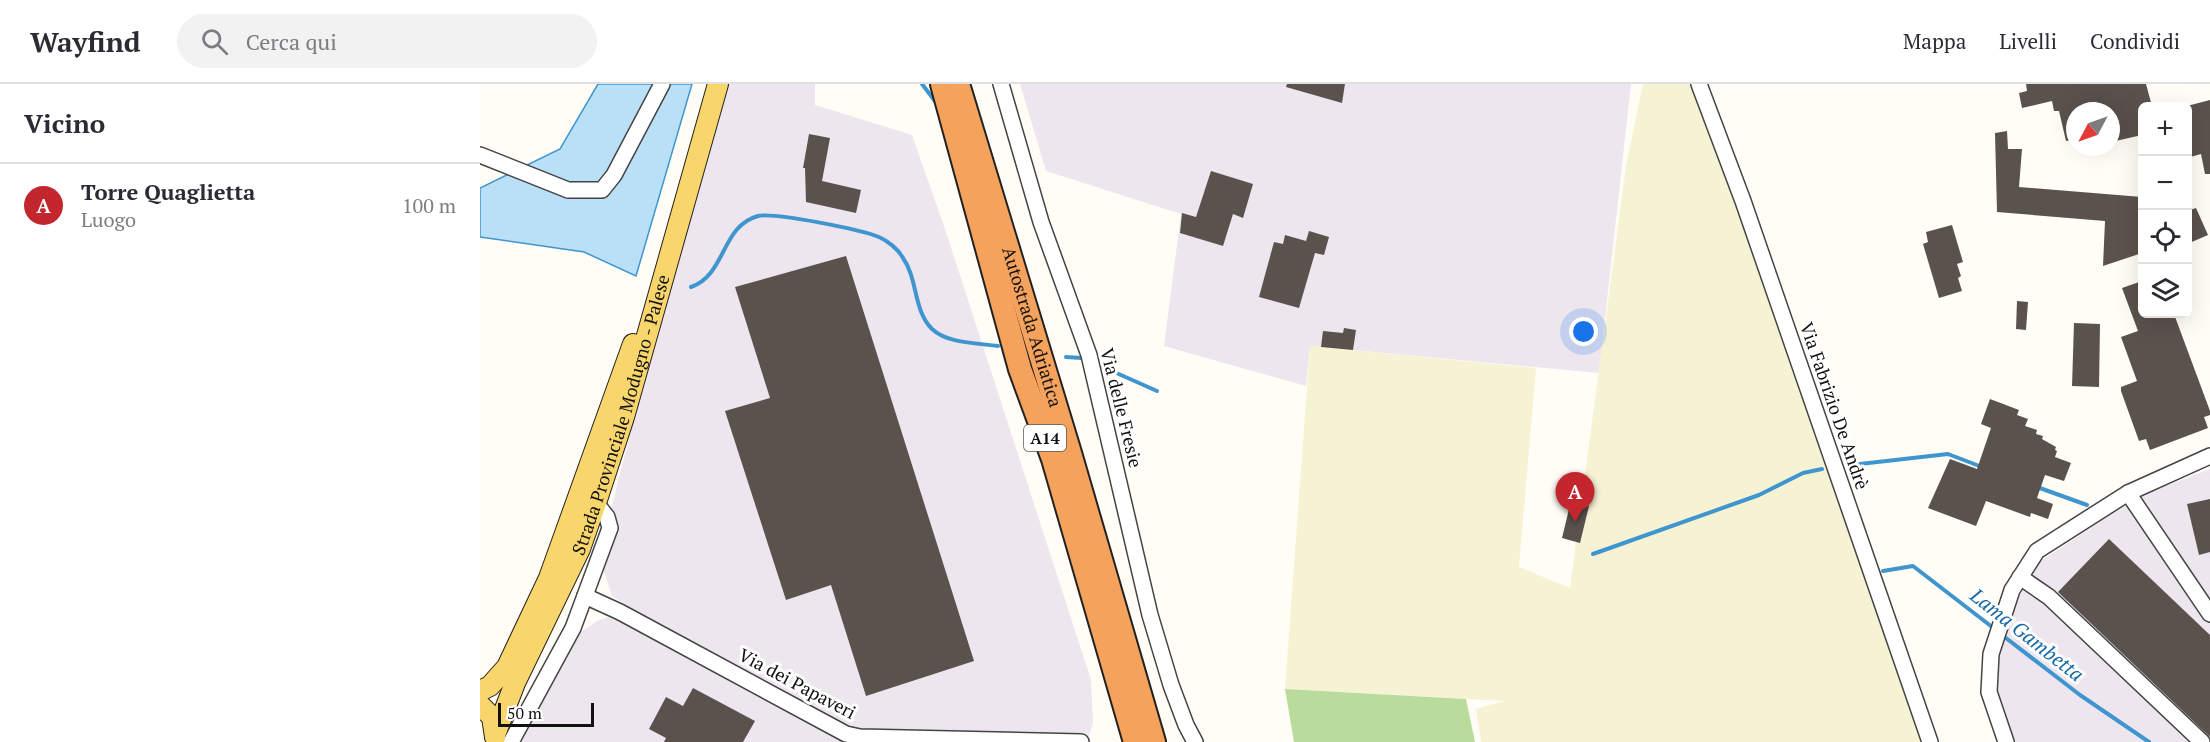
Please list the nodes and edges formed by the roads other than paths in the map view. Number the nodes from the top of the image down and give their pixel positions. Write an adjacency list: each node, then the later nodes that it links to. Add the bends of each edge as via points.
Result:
1 (662, 84): 10 (street, via 614,175 602,190 567,190)
2 (705, 84): 17 (main road, Strada Provinciale Modugno - Palese, via 632,346 549,578 507,668)
3 (718, 84): 13 (main road, Strada Provinciale Modugno - Palese)
4 (933, 84): 9 (highway, A14)
5 (942, 84): 9 (highway, A14)
6 (958, 84): 22 (highway, Autostrada Adriatica / A14)
7 (1001, 84): 23 (street, Via delle Fresie, via 1041,222 1089,355 1150,615 1171,685)
8 (1699, 84): 24 (street, Via Fabrizio De Andrè)
9 (947, 109): 21 (highway, Autostrada Adriatica / A14, via 1020,369 1053,459)
10 (480, 155)
11 (2210, 456): 12 (street)
12 (2128, 493): 14 (street, via 2037,551); 16 (street)
13 (597, 503): 15 (street, via 610,528); 19 (main road, Strada Provinciale Modugno - Palese, via 580,549 515,683)
14 (2020, 577): 25 (street, via 1991,654 1989,692); 26 (street, via 2049,597)
15 (585, 596): 19 (street, via 573,628); 20 (street, Via dei Papaveri, via 846,735)
16 (2210, 614)
17 (480, 691)
18 (480, 705): 19 (main road, via 492,717)
19 (500, 740)
20 (1081, 742)
21 (1135, 742)
22 (1154, 742)
23 (1195, 742)
24 (1930, 742)
25 (2006, 742)
26 (2202, 742)

